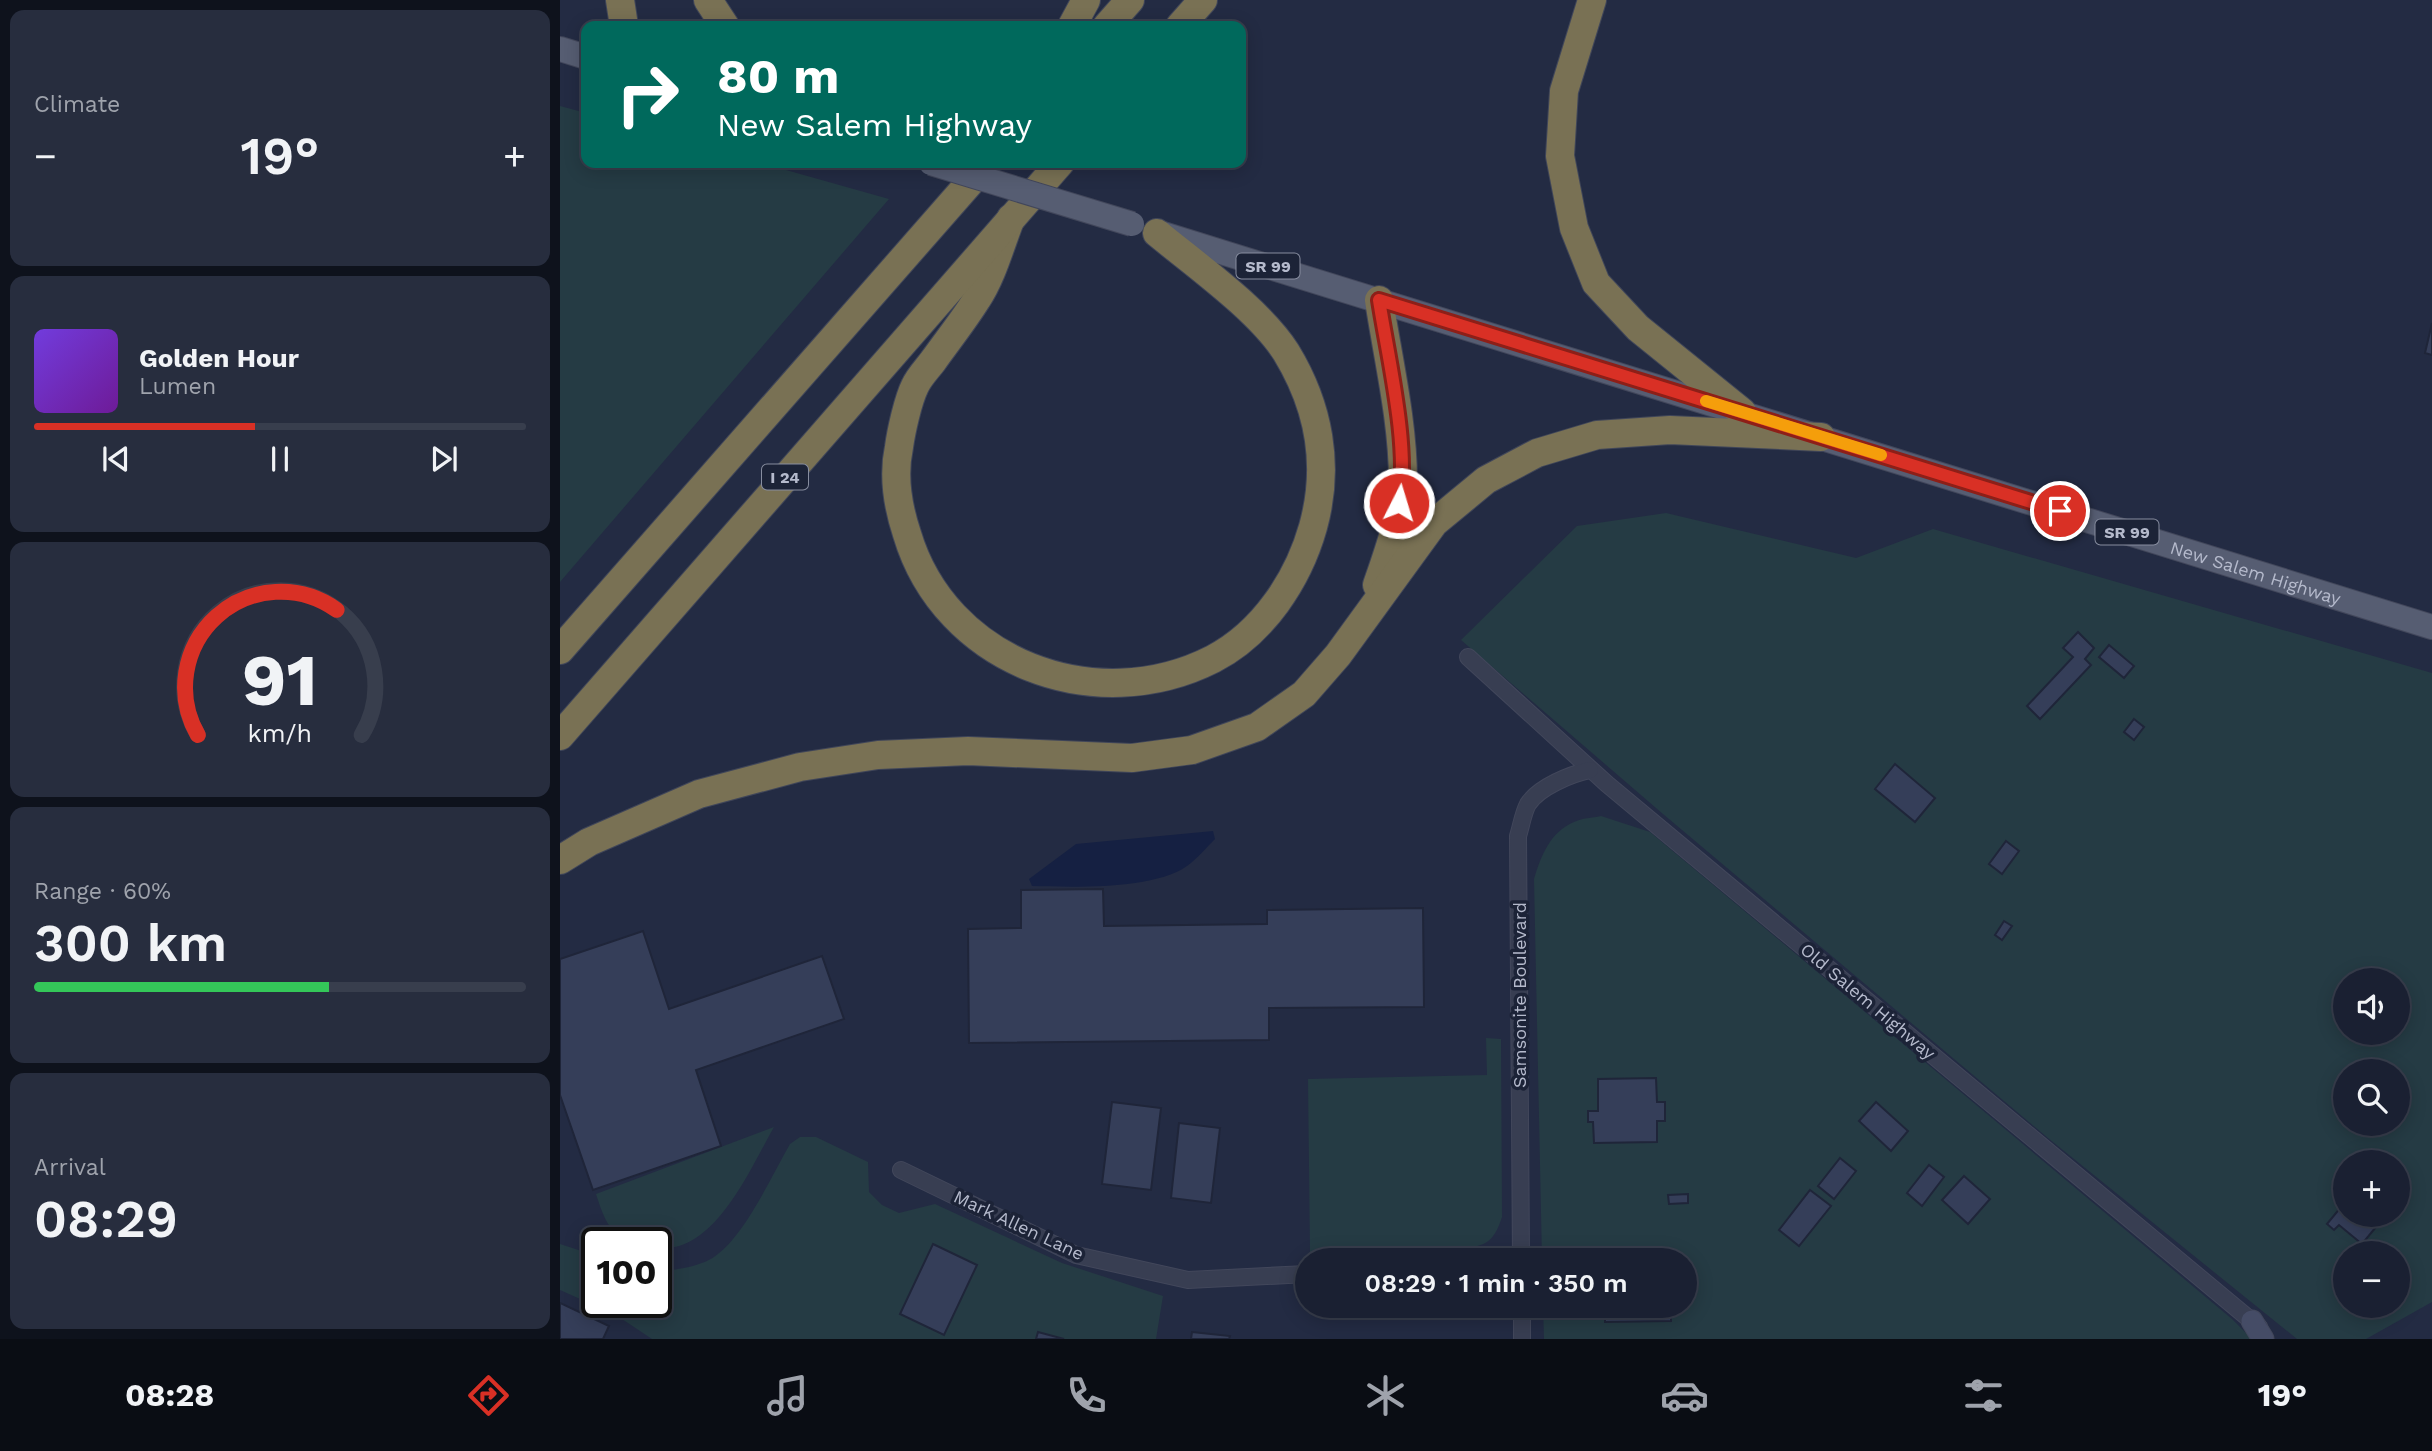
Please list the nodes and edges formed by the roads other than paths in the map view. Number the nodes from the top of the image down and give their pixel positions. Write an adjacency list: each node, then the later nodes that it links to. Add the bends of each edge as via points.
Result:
1 (620, 0): 7 (highway)
2 (708, 0): 8 (highway)
3 (1086, 0): 9 (highway)
4 (1130, 0): 10 (highway)
5 (1203, 0): 11 (highway)
6 (1592, 0): 20 (highway, via 1564,90 1560,156 1574,228 1595,283 1638,328)
7 (623, 21)
8 (721, 21)
9 (1075, 21)
10 (1111, 21)
11 (1184, 21)
12 (560, 49): 13 (main road)
13 (581, 55)
14 (947, 168): 18 (main road, New Salem Highway / SR 99, bridge)
15 (983, 168): 24 (highway)
16 (1056, 168): 17 (highway, I 24)
17 (1011, 218): 18 (highway, via 979,296 915,386 898,450 898,506 927,584 964,625 1019,662 1084,682 1115,684 1162,678 1215,658 1243,638 1292,579 1306,549 1321,484 1314,413 1284,350 1259,320); 26 (highway, I 24)
18 (1145, 228): 19 (main road, New Salem Highway / SR 99)
19 (1379, 300): 20 (main road, New Salem Highway / SR 99); 22 (highway, via 1403,483 1392,544)
20 (1742, 412): 21 (main road, New Salem Highway / SR 99)
21 (1821, 437): 22 (highway, via 1658,431 1597,435 1537,453 1486,480 1434,523); 23 (main road, New Salem Highway / SR 99)
22 (1366, 614): 28 (highway, via 1304,694 1257,727 1192,750 1132,758 968,751 878,755 800,767 699,794 589,842)
23 (2432, 627)
24 (560, 650)
25 (1468, 657): 27 (street, Old Salem Highway)
26 (560, 736)
27 (1590, 769): 30 (street, Samsonite Boulevard, via 1572,774 1528,804 1518,836); 33 (street, Old Salem Highway)
28 (560, 860)
29 (901, 1170): 31 (street, Mark Allen Lane, via 1076,1255 1188,1279)
30 (1521, 1248)
31 (1295, 1275)
32 (1522, 1318): 34 (street)
33 (2258, 1330): 35 (street, Old Salem Highway)
34 (1522, 1339)
35 (2273, 1339)

